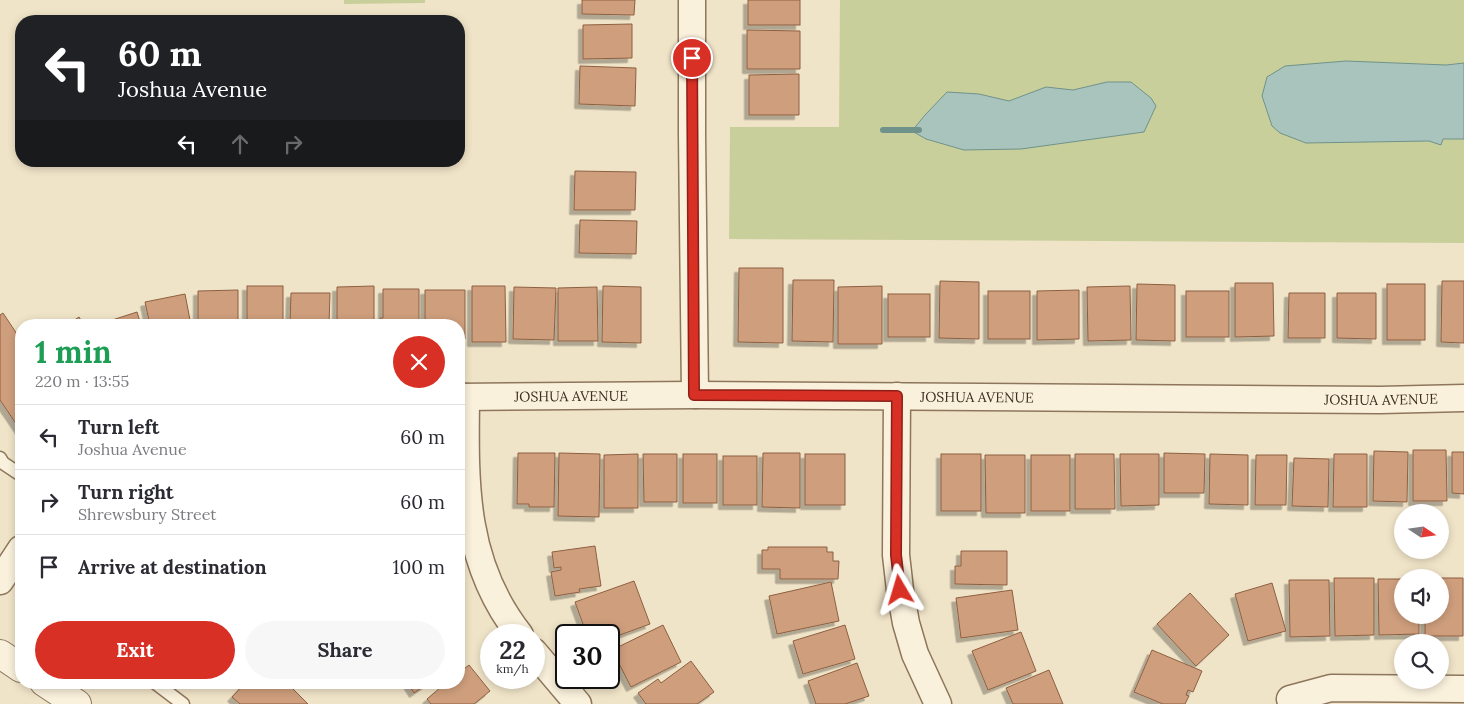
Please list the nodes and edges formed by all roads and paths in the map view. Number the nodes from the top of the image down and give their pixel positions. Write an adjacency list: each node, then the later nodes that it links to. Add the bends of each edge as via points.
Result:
1 (692, 0): 2 (street)
2 (694, 395): 3 (street, JOSHUA AVENUE); 4 (street, JOSHUA AVENUE)
3 (897, 396): 5 (street, JOSHUA AVENUE); 23 (street, via 896,555 900,590 915,654)
4 (465, 398)
5 (1464, 398)
6 (465, 456): 11 (street, via 468,504 478,555 492,593)
7 (1, 461): 8 (lane)
8 (15, 471)
9 (15, 558): 10 (street)
10 (0, 581)
11 (513, 624)
12 (0, 654): 13 (street)
13 (15, 664)
14 (545, 665): 22 (street)
15 (54, 689): 20 (street)
16 (163, 689): 21 (lane)
17 (1464, 690): 18 (street)
18 (1397, 696): 19 (street, via 1331,688)
19 (1290, 699)
20 (77, 704)
21 (183, 704)
22 (578, 704)
23 (938, 704)

